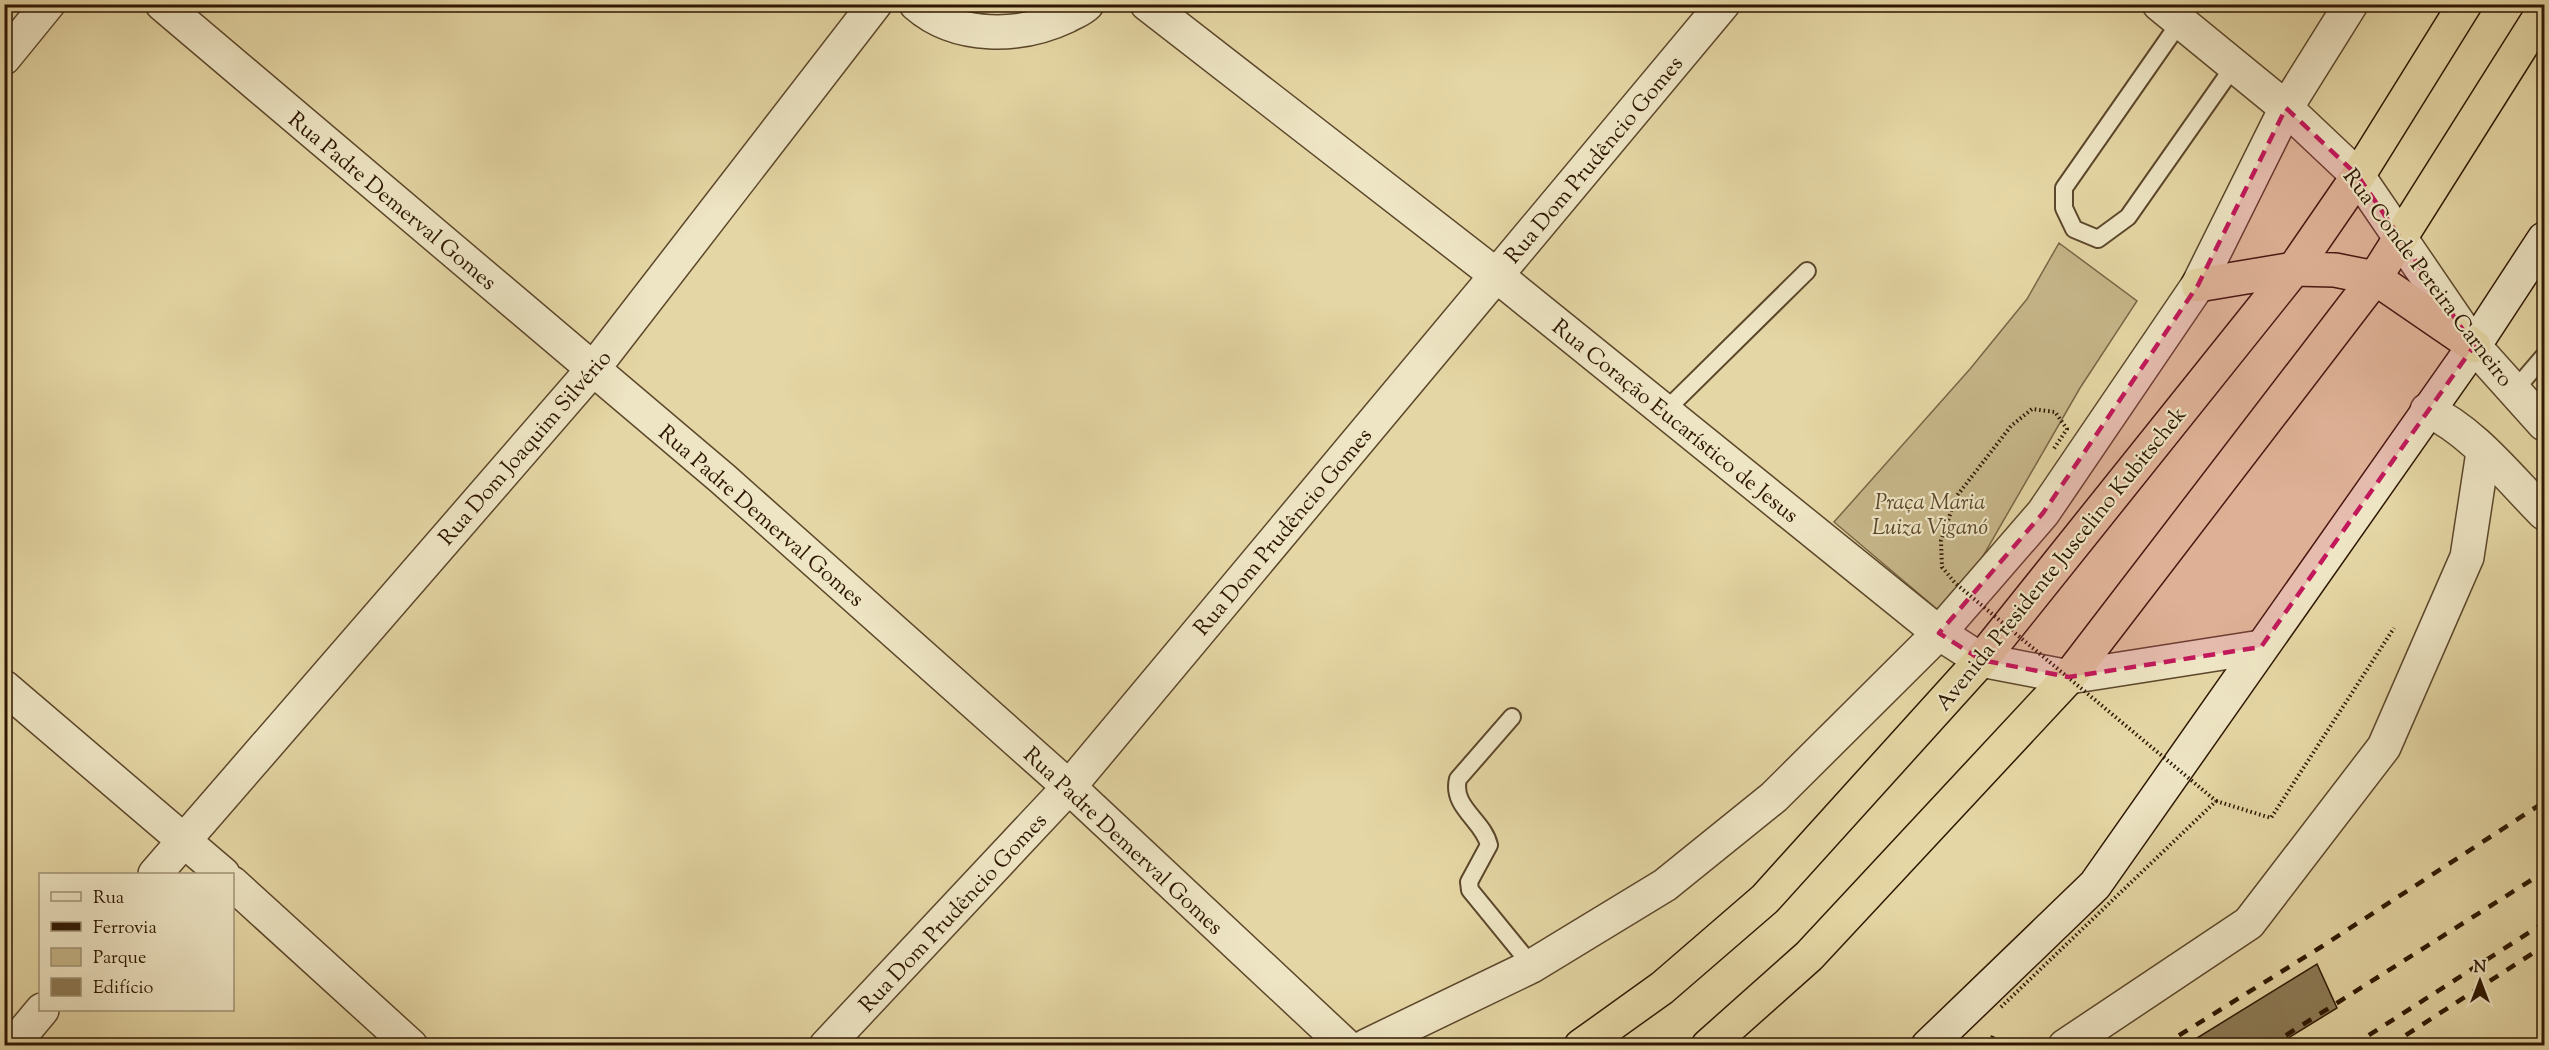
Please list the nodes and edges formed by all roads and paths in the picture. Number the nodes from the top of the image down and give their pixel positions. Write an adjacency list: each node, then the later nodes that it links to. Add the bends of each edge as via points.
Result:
1 (48, 4): 12 (street)
2 (162, 4): 25 (street, Rua Padre Demerval Gomes)
3 (875, 4): 25 (street, Rua Dom Joaquim Silvério)
4 (916, 4): 5 (street, via 962,28 1004,33 1046,26)
5 (1087, 4)
6 (1147, 4): 20 (street, Rua Coração Eucarístico de Jesus)
7 (1723, 4): 20 (street, Rua Dom Prudêncio Gomes)
8 (2351, 4): 14 (street, Avenida Presidente Juscelino Kubitschek)
9 (2465, 4): 15 (highway, Avenida Presidente Juscelino Kubitschek)
10 (2544, 10): 16 (highway)
11 (2169, 13): 13 (street, Rua Conde Pereira Carneiro); 13 (lane, via 2064,188 2064,208 2074,230 2098,239 2128,217)
12 (4, 58)
13 (2234, 66): 14 (street, Rua Conde Pereira Carneiro)
14 (2286, 108): 15 (street, Rua Conde Pereira Carneiro); 22 (street, Avenida Presidente Juscelino Kubitschek)
15 (2358, 176): 16 (street, Rua Conde Pereira Carneiro); 18 (highway, Avenida Presidente Juscelino Kubitschek)
16 (2400, 237): 21 (highway); 23 (street, Rua Conde Pereira Carneiro)
17 (2544, 239): 23 (street)
18 (2294, 269): 21 (highway, via 2335,270); 22 (highway); 36 (highway, Avenida Presidente Juscelino Kubitschek)
19 (1807, 271): 28 (lane)
20 (1496, 275): 28 (street, Rua Coração Eucarístico de Jesus); 40 (street, Rua Dom Prudêncio Gomes)
21 (2374, 278): 23 (highway); 37 (highway)
22 (2198, 285): 34 (street, Avenida Presidente Juscelino Kubitschek, via 2043,513)
23 (2474, 346): 26 (street, Rua Conde Pereira Carneiro); 27 (street)
24 (2544, 356): 26 (lane)
25 (593, 369): 40 (street, Rua Padre Demerval Gomes, via 723,479); 42 (street, Rua Dom Joaquim Silvério)
26 (2514, 391): 29 (street, Rua Conde Pereira Carneiro)
27 (2427, 410): 31 (street, via 2446,419); 35 (street)
28 (1665, 411): 34 (street, Rua Coração Eucarístico de Jesus)
29 (2544, 424)
30 (2053, 450): 41 (path, bridge, via 2067,429 2055,412 2032,409 2011,426 1956,497 1941,541 1942,567 1955,583)
31 (2483, 452): 32 (street); 57 (street, via 2467,557 2384,747 2249,923)
32 (2544, 513)
33 (2397, 622): 41 (path, via 2271,818)
34 (1939, 633): 36 (street, Rua Coração Eucarístico de Jesus); 46 (street, Avenida Presidente Juscelino Kubitschek, via 1774,797 1665,885)
35 (2261, 647): 37 (street, Rua Coração Eucarístico de Jesus); 56 (street, via 2096,885)
36 (1981, 660): 37 (street, Rua Coração Eucarístico de Jesus); 54 (highway, Avenida Presidente Juscelino Kubitschek, via 1765,899 1662,988)
37 (2069, 677): 55 (highway, via 1809,956)
38 (4, 687): 42 (street)
39 (1512, 717): 46 (lane, via 1458,779 1455,789 1460,802 1487,835 1489,845 1469,882 1470,890)
40 (1069, 787): 51 (street, Rua Dom Prudêncio Gomes); 52 (street, Rua Padre Demerval Gomes)
41 (2216, 801): 47 (path, bridge)
42 (184, 839): 43 (street, Rua Dom Joaquim Silvério); 44 (street)
43 (156, 873)
44 (222, 873)
45 (234, 885): 50 (street)
46 (1532, 966): 53 (street, Avenida Presidente Juscelino Kubitschek)
47 (2001, 1007)
48 (41, 1011): 49 (street)
49 (12, 1046)
50 (411, 1046)
51 (826, 1046)
52 (1346, 1046)
53 (1366, 1046)
54 (1581, 1046)
55 (1708, 1046)
56 (1928, 1046)
57 (2065, 1046)

